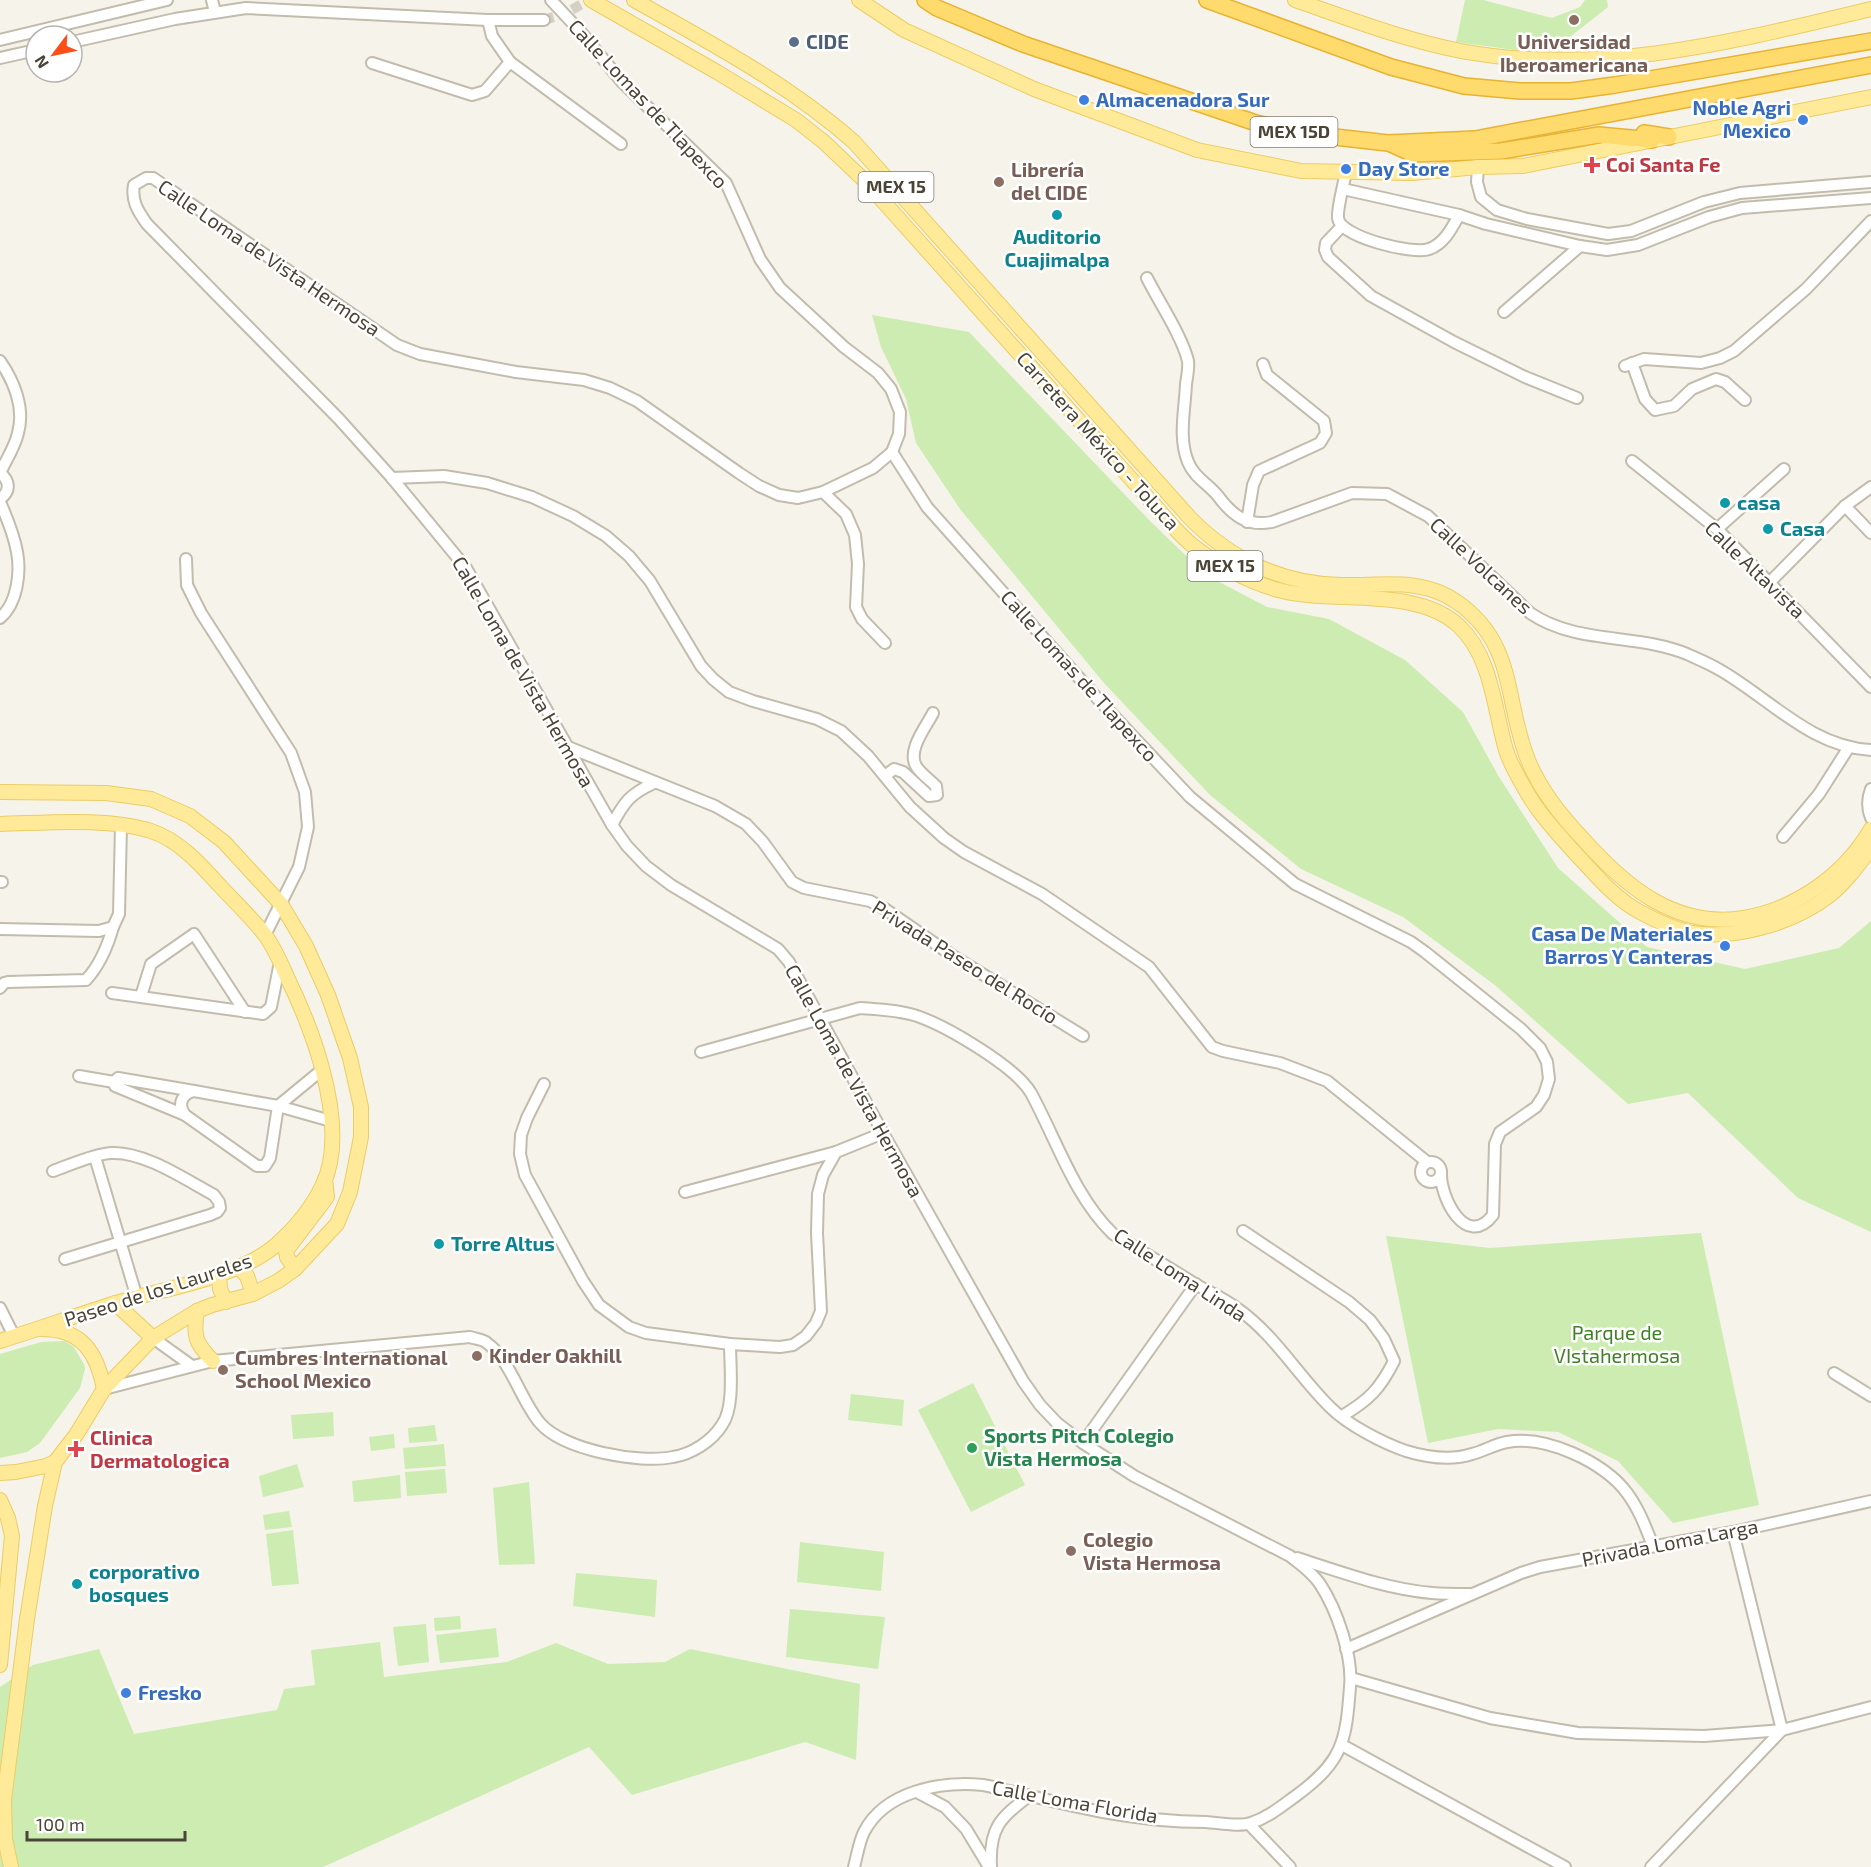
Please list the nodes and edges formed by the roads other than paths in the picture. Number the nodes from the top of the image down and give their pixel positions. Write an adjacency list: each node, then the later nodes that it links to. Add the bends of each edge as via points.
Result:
1 (166, 0): 15 (street)
2 (212, 0): 11 (street)
3 (551, 0): 43 (street, Calle Lomas de Tlapexco, via 622,82 726,183 760,260 780,288 878,373 891,389 900,412 899,434)
4 (591, 0): 74 (main road, Carretera México - Toluca / MEX 15, via 796,120 824,142 872,189 1191,544 1239,575 1281,591 1405,601 1436,611 1459,625 1485,666 1507,753 1526,791 1556,832 1606,886 1638,911 1684,931 1751,931 1806,910 1830,894)
5 (634, 0): 72 (main road, Carretera México - Toluca / MEX 15, via 772,80 854,142 1190,519 1222,547 1260,568 1287,576 1341,585 1417,585 1435,590 1468,610 1481,622 1497,648 1521,740 1536,777 1593,851 1646,897 1679,912 1718,920 1775,910 1822,883 1850,857)
6 (859, 0): 29 (main road, via 904,30 1034,89 1197,150 1301,171)
7 (925, 0): 25 (highway, MEX 15D, via 1023,44 1256,123 1299,133)
8 (1206, 0): 16 (highway, via 1391,67 1464,86 1520,91 1571,91 1615,85)
9 (1295, 0): 10 (main road, via 1438,46 1559,62 1672,52)
10 (1871, 9)
11 (214, 12): 12 (street, via 246,8); 14 (street)
12 (488, 20): 13 (street); 19 (street, via 492,36)
13 (544, 20)
14 (84, 39)
15 (0, 40)
16 (1871, 41)
17 (24, 53): 18 (street)
18 (0, 58)
19 (510, 62): 20 (street, via 485,91 472,94); 26 (street)
20 (372, 63)
21 (1871, 65): 25 (highway, MEX 15D, via 1475,139)
22 (1871, 97): 23 (main road)
23 (1669, 137): 24 (main road); 27 (highway, via 1605,128)
24 (1652, 140): 27 (highway, via 1599,135 1502,151); 28 (main road, via 1523,166)
25 (1388, 142): 27 (highway, via 1413,154)
26 (621, 144)
27 (1479, 150)
28 (1478, 167): 29 (main road, via 1412,173); 30 (street, via 1481,197 1497,210 1608,234 1631,231 1704,202 1740,193)
29 (1346, 172): 31 (street)
30 (1871, 182)
31 (1343, 189): 33 (street); 35 (street, via 1338,218)
32 (1871, 198): 36 (street, via 1742,208 1638,245 1607,250)
33 (1459, 215): 35 (street, via 1450,232 1426,250 1410,251 1351,234); 36 (street)
34 (1871, 221): 42 (street, via 1806,289 1734,351 1701,363 1644,359 1629,365 1645,399 1655,410 1674,406 1692,389 1716,379)
35 (1342, 226): 41 (street, via 1324,250 1371,296 1454,342)
36 (1580, 246): 38 (street)
37 (1147, 278): 52 (street, via 1188,362 1183,442 1188,462 1196,477)
38 (1504, 312)
39 (0, 361): 46 (street, via 15,387 20,411 18,433)
40 (1263, 364): 52 (street, via 1267,375 1324,421 1326,434 1320,443 1259,471)
41 (1577, 398)
42 (1745, 400)
43 (892, 452): 49 (street, Calle Loma de Vista Hermosa, via 873,468); 100 (street, Calle Lomas de Tlapexco, via 927,507 1190,797 1295,884 1425,952 1540,1048 1549,1079 1536,1107 1500,1132 1494,1144 1493,1215 1487,1222 1478,1227 1460,1221 1441,1186)
44 (1632, 461): 53 (street, Calle Altavista)
45 (1784, 469): 53 (street)
46 (0, 473): 50 (street, via 9,487)
47 (392, 478): 49 (street, Calle Loma de Vista Hermosa, via 147,224 134,204 134,185 146,178 160,182 397,345 420,354 584,380 610,388 637,401 759,486 798,498); 61 (street, Calle Loma de Vista Hermosa, via 466,568); 64 (street, via 444,476 487,483 532,497 573,516 629,556 650,581 712,679 729,692 817,719 841,731)
48 (1871, 487): 51 (street)
49 (823, 492): 58 (street, via 846,513 855,535 856,608)
50 (0, 500): 57 (street, via 18,552 11,606)
51 (1845, 506): 54 (street); 56 (street)
52 (1247, 522): 62 (street, Calle Volcanes, via 1272,522 1352,493 1387,494 1428,516 1544,623 1685,653 1720,669 1816,735)
53 (1717, 529): 56 (street, Calle Altavista)
54 (1871, 533)
55 (186, 559): 75 (street, via 187,585 201,613 291,753 306,792 308,828 299,867)
56 (1770, 582): 59 (street, Calle Altavista)
57 (0, 618)
58 (885, 643)
59 (1871, 687)
60 (933, 713): 64 (street, via 913,750 913,758 916,767 936,786 937,795 929,796 903,772 894,769)
61 (568, 747): 65 (street, Privada Paseo del Rocío); 71 (street, Calle Loma de Vista Hermosa)
62 (1849, 747): 63 (street, Calle Volcanes); 73 (street, via 1819,794)
63 (1871, 750)
64 (885, 776): 98 (street, via 910,807 957,847 1042,894 1149,967 1212,1047 1280,1063 1327,1081)
65 (654, 783): 71 (street, via 635,792 623,804); 85 (street, Privada Paseo del Rocío, via 715,806 746,824 792,882 870,901)
66 (1871, 789): 68 (street)
67 (0, 792): 75 (main road, Paseo de los Laureles, via 106,793 151,799 190,816 224,842)
68 (1871, 818)
69 (0, 824): 70 (main road, Paseo de los Laureles)
70 (121, 825): 76 (street, via 119,914); 78 (main road, Paseo de los Laureles, via 152,831 176,844 201,865)
71 (612, 825): 84 (street, Calle Loma de Vista Hermosa, via 646,866 671,885 778,950)
72 (1871, 829)
73 (1783, 837)
74 (1871, 848)
75 (281, 904): 78 (street); 107 (main road, Paseo de los Laureles, via 328,995 350,1058 361,1107 361,1137 346,1203 337,1224)
76 (113, 927): 77 (street, via 99,931); 80 (street, via 86,980 8,982)
77 (0, 929)
78 (265, 935): 79 (main road, Paseo de los Laureles)
79 (280, 962): 83 (street, via 271,1007 263,1014); 87 (main road, Paseo de los Laureles, via 303,1009)
80 (0, 988)
81 (112, 993): 82 (street)
82 (141, 996): 83 (street); 83 (street, via 151,964 194,934)
83 (245, 1012)
84 (821, 1019): 86 (street, Calle Loma Linda); 95 (street, Calle Loma de Vista Hermosa); 109 (street, Calle Loma Linda, via 860,1008 912,1014 948,1031 1012,1071 1029,1091 1097,1219 1113,1234)
85 (1083, 1036)
86 (701, 1052)
87 (323, 1069): 92 (street); 94 (main road, Paseo de los Laureles)
88 (79, 1076): 89 (street)
89 (114, 1082): 91 (street, via 118,1078); 93 (street, via 115,1086)
90 (544, 1084): 120 (street, via 521,1135 520,1155 534,1195 599,1305 628,1327 646,1333)
91 (194, 1091): 92 (street); 93 (street, via 182,1099)
92 (279, 1106): 93 (street, via 270,1158 260,1167); 94 (street)
93 (185, 1115)
94 (331, 1121): 101 (main road, Paseo de los Laureles, via 330,1162)
95 (883, 1133): 96 (street); 127 (street, Calle Loma de Vista Hermosa, via 1023,1381 1040,1405)
96 (836, 1152): 102 (street); 120 (street, via 818,1194 821,1311 816,1323 793,1345)
97 (95, 1157): 99 (street); 104 (street); 104 (street, via 111,1153 145,1159 214,1195 219,1202 217,1212)
98 (1427, 1162): 100 (street, via 1438,1165); 100 (street, via 1421,1174 1425,1179 1431,1182)
99 (53, 1171)
100 (1441, 1173)
101 (325, 1179): 106 (main road, Paseo de los Laureles, via 304,1214 277,1244); 107 (main road, via 325,1201 286,1251)
102 (685, 1192)
103 (1243, 1231): 126 (street, via 1350,1302 1384,1339 1394,1361 1382,1384)
104 (120, 1243): 105 (street); 111 (street)
105 (65, 1259)
106 (239, 1268): 108 (main road, Paseo de los Laureles); 110 (main road, via 247,1276)
107 (295, 1269): 110 (main road, Paseo de los Laureles)
108 (219, 1274): 111 (main road, Paseo de los Laureles); 112 (main road)
109 (1196, 1284): 126 (street, Calle Loma Linda, via 1238,1309 1261,1329 1332,1410); 127 (street)
110 (253, 1294): 112 (main road, Paseo de los Laureles)
111 (136, 1298): 113 (main road, Paseo de los Laureles)
112 (226, 1302): 115 (main road, Paseo de los Laureles)
113 (115, 1303): 116 (main road, Paseo de los Laureles); 118 (main road)
114 (0, 1308): 117 (street)
115 (197, 1311): 118 (main road, Paseo de los Laureles); 121 (main road, via 196,1341)
116 (37, 1329): 117 (main road, Paseo de los Laureles); 124 (main road, via 64,1333 90,1348)
117 (14, 1336): 119 (main road, Paseo de los Laureles)
118 (153, 1338): 122 (street); 124 (main road, Paseo de los Laureles)
119 (0, 1341)
120 (730, 1344): 121 (street, via 729,1409 723,1425 694,1450 673,1457 627,1458 558,1438 540,1423 497,1353 486,1341 470,1337)
121 (213, 1361): 122 (street)
122 (192, 1366): 124 (street)
123 (1834, 1373): 125 (street)
124 (104, 1389): 128 (main road, Paseo de los Laureles)
125 (1871, 1396)
126 (1342, 1416): 133 (street, Calle Loma Linda, via 1378,1438 1428,1456 1454,1458 1507,1442 1533,1442 1583,1458 1610,1475 1627,1492)
127 (1083, 1443): 134 (street, Calle Loma de Vista Hermosa, via 1134,1476)
128 (55, 1462): 129 (main road); 145 (main road, via 25,1637 4,1800 5,1839)
129 (0, 1473)
130 (0, 1500): 137 (main road, via 12,1536)
131 (1871, 1501): 132 (street, Privada Loma Larga)
132 (1732, 1532): 133 (street, Privada Loma Larga); 140 (street)
133 (1653, 1546): 135 (street, Privada Loma Larga, via 1540,1567)
134 (1290, 1556): 135 (street, Privada Loma Larga, via 1392,1587); 136 (street, Calle Loma de Vista Hermosa, via 1320,1584)
135 (1472, 1594): 136 (street, Privada Loma Larga)
136 (1346, 1648): 138 (street, Calle Loma de Vista Hermosa)
137 (0, 1665)
138 (1351, 1678): 140 (street, via 1490,1718 1578,1733 1704,1736); 141 (street, Calle Loma de Vista Hermosa)
139 (1871, 1707): 140 (street)
140 (1782, 1730): 150 (street)
141 (1342, 1745): 144 (street, Calle Loma Florida, via 1337,1756 1301,1792 1272,1814); 149 (street)
142 (917, 1792): 143 (street, Calle Loma Florida, via 954,1785 984,1785); 146 (street, Calle Loma Florida, via 891,1802 875,1815 863,1833); 147 (street, via 945,1807 966,1829)
143 (1029, 1796): 144 (street, Calle Loma Florida, via 1104,1812); 147 (street, via 997,1824)
144 (1249, 1824): 148 (street)
145 (11, 1867)
146 (854, 1867)
147 (990, 1867)
148 (1290, 1867)
149 (1565, 1867)
150 (1651, 1867)

